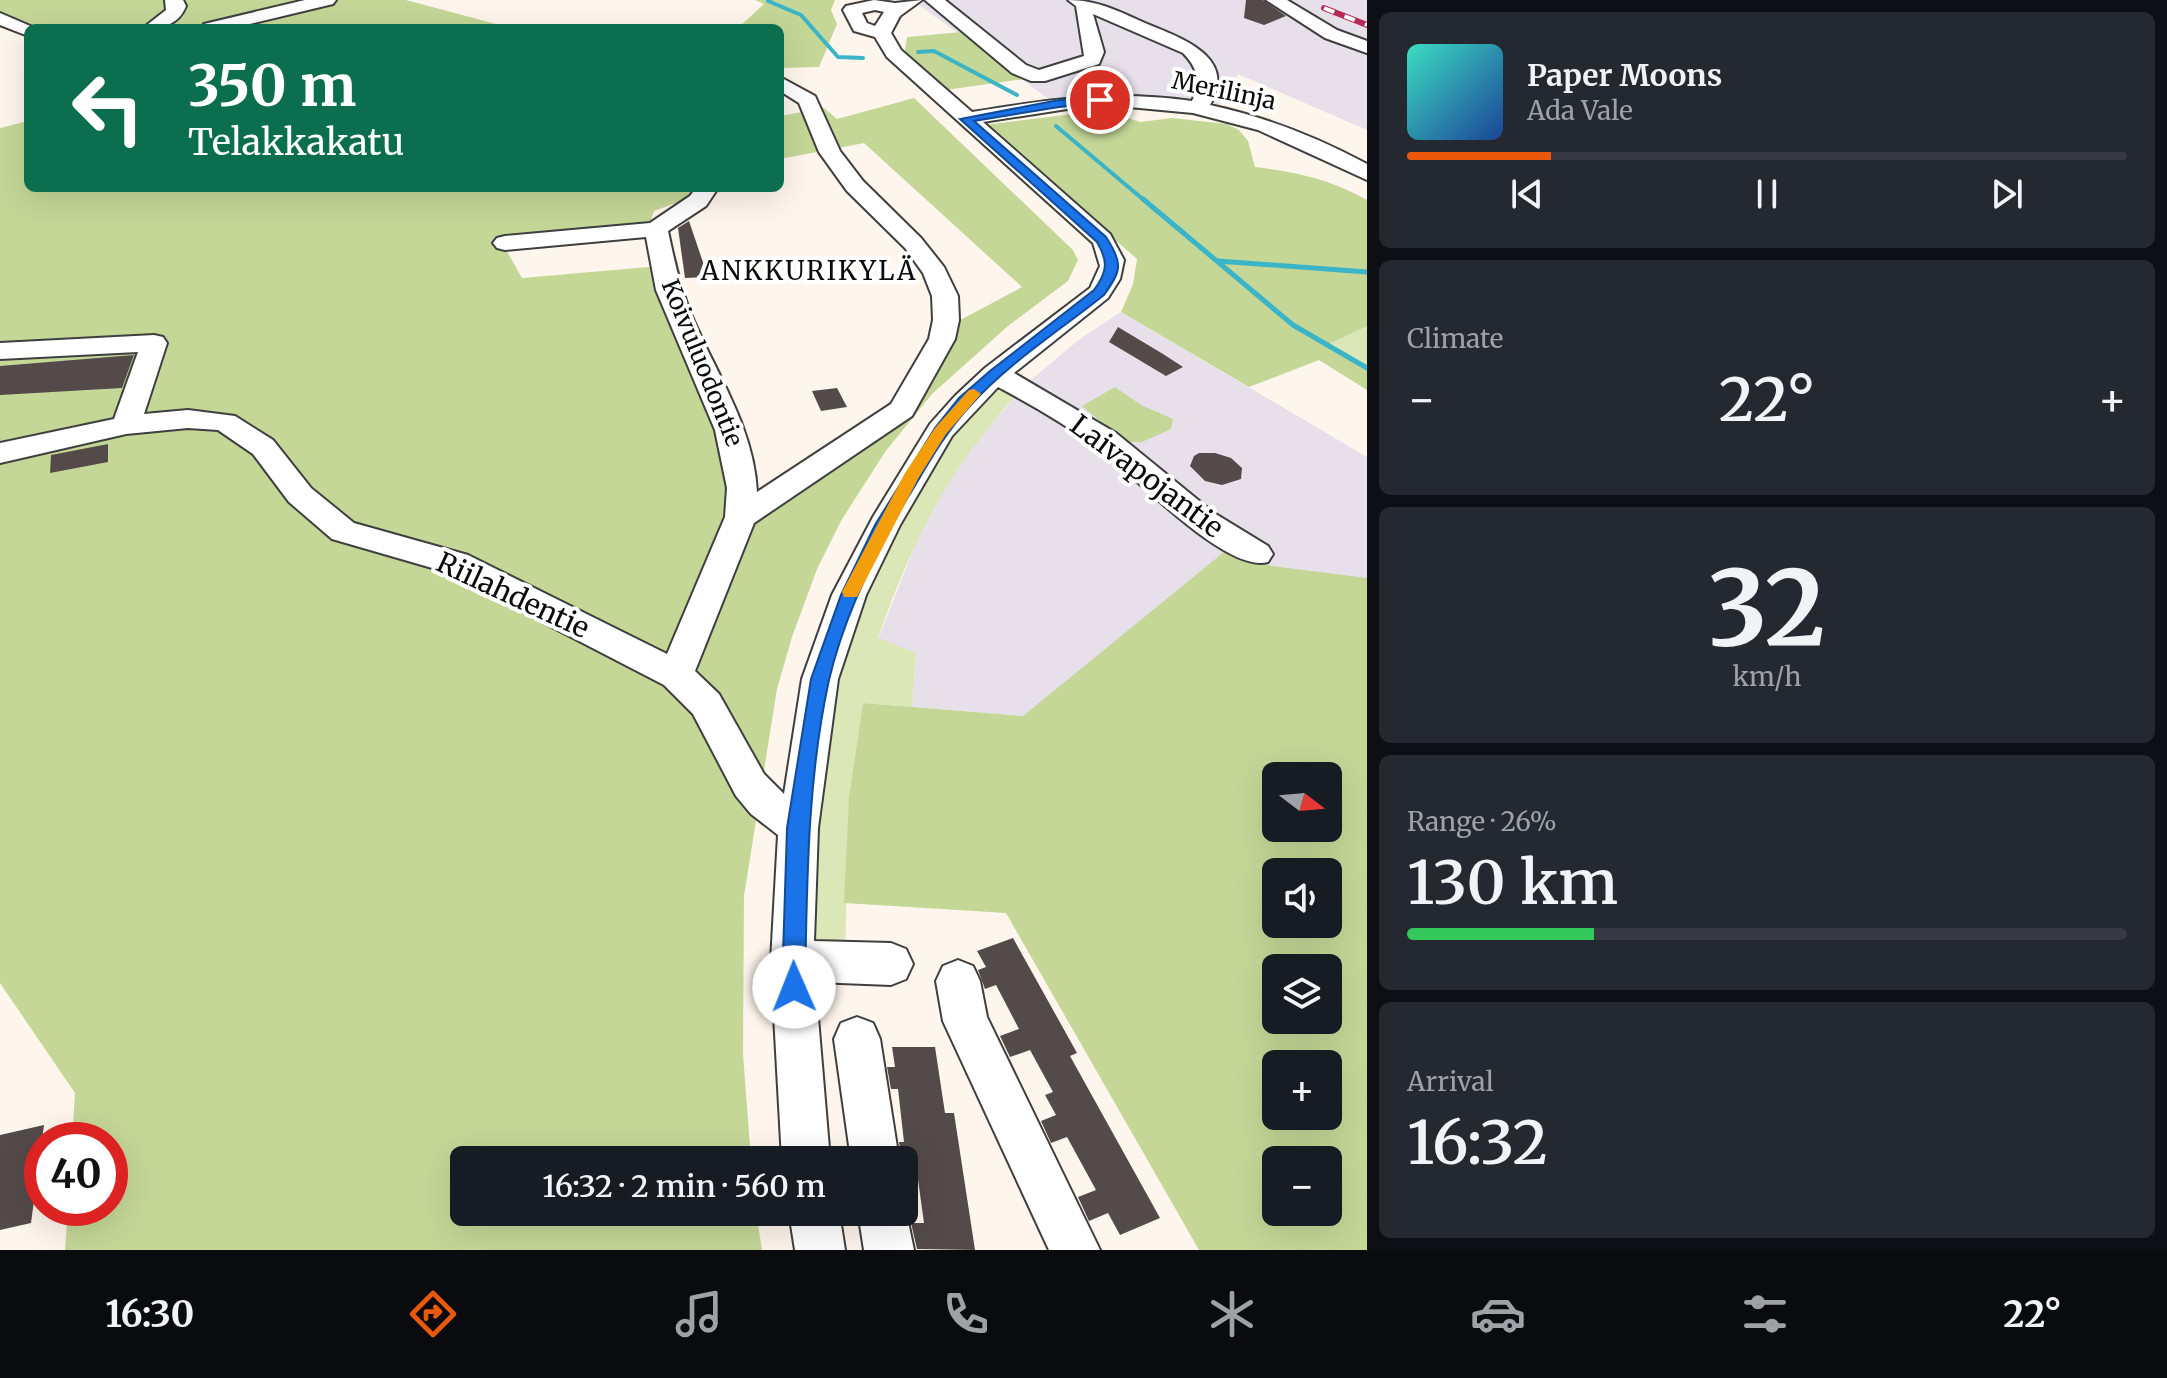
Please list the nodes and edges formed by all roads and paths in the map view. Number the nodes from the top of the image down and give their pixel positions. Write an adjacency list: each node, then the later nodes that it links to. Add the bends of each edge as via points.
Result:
1 (174, 0): 9 (street, via 174,13)
2 (327, 0): 10 (street)
3 (913, 0): 7 (street)
4 (934, 0): 6 (street, via 1019,69 1038,77 1092,60 1095,52)
5 (1275, 0): 13 (street, via 1331,34)
6 (1084, 3): 15 (street, via 1177,41 1199,57 1210,78)
7 (896, 8): 12 (street); 12 (street, via 852,10 860,27)
8 (0, 18): 11 (street)
9 (158, 24)
10 (227, 24)
11 (24, 29)
12 (882, 33): 16 (street, via 894,53)
13 (1367, 47)
14 (784, 85): 25 (street, via 808,100 830,152 855,186 935,272 945,296 946,320 942,339 902,410)
15 (1198, 108): 16 (street, Merilinja, via 1090,101); 17 (street, Merilinja, via 1290,133)
16 (965, 119): 22 (street, via 1102,239 1113,258 1109,279 1099,293)
17 (1367, 173)
18 (704, 192): 19 (street)
19 (656, 229): 20 (street); 25 (street, Koivuluodontie, via 669,289 739,456)
20 (505, 243)
21 (0, 351): 23 (street, via 154,343)
22 (995, 374): 26 (street, Laivapojantie, via 1110,443 1218,533); 28 (street, via 940,431 849,595 820,679)
23 (126, 425): 24 (street, Riilahdentie); 27 (street, Riilahdentie, via 188,419 225,422 263,447 300,495 343,531 457,563)
24 (0, 453)
25 (741, 517): 27 (street)
26 (1257, 554)
27 (676, 675): 28 (street, Riilahdentie, via 706,704 750,785)
28 (798, 828): 29 (street)
29 (792, 961): 30 (street); 33 (street)
30 (891, 964)
31 (958, 981): 39 (street, via 965,1021)
32 (857, 1039): 34 (street)
33 (805, 1146)
34 (873, 1146)
35 (816, 1226): 37 (street)
36 (885, 1226): 38 (street)
37 (820, 1250)
38 (889, 1250)
39 (1075, 1250)

